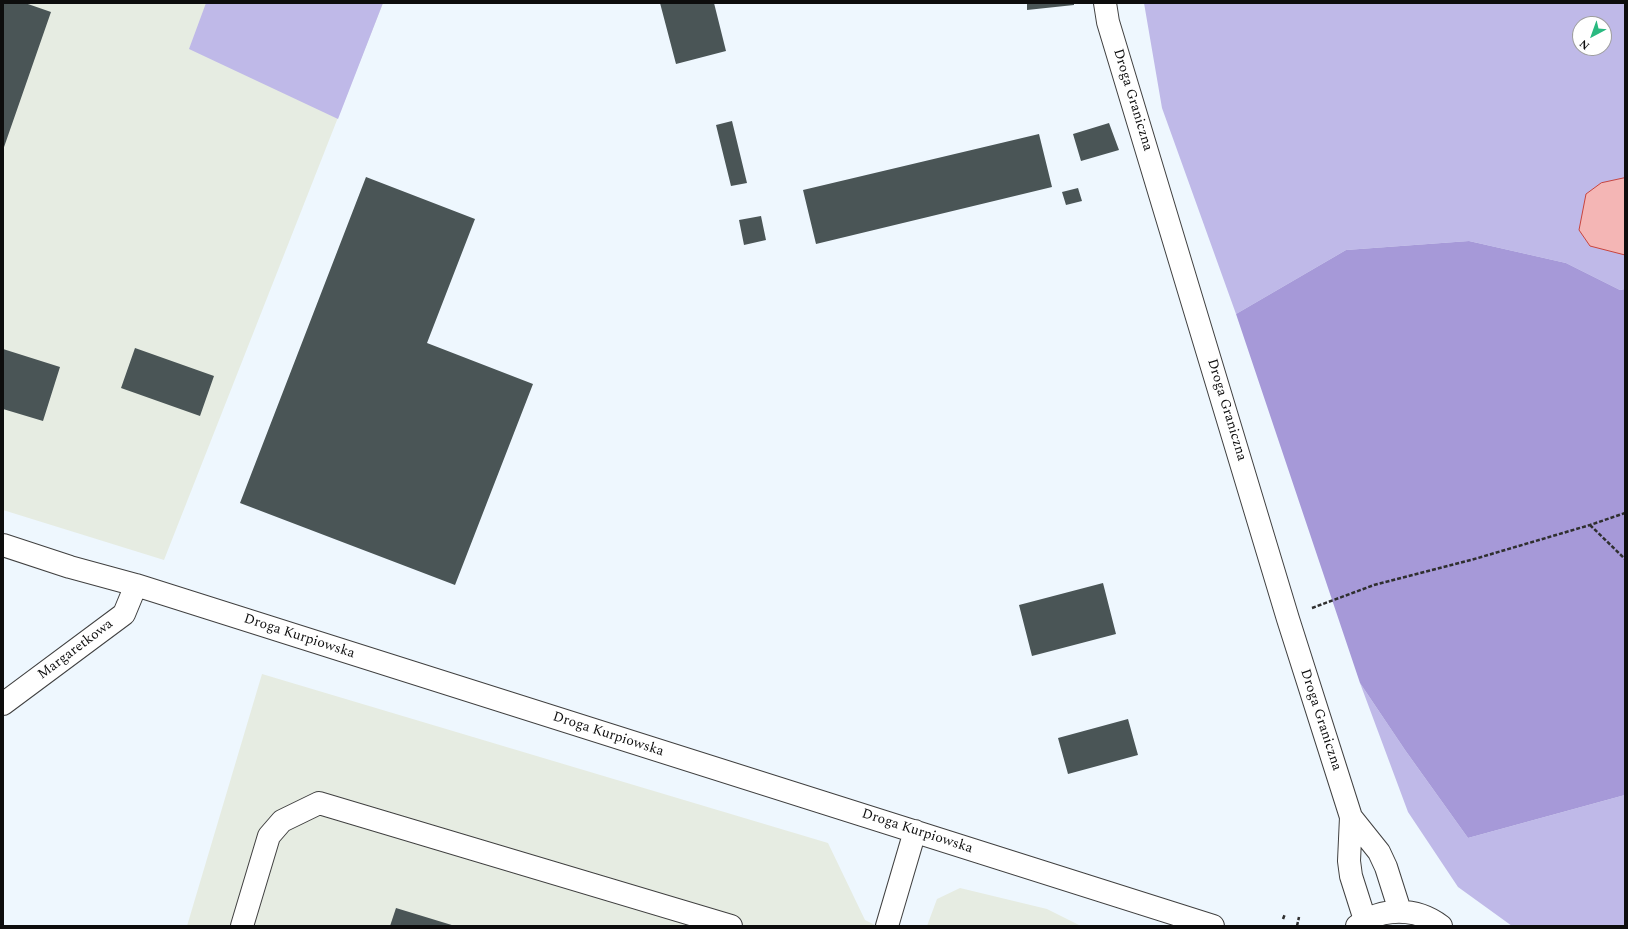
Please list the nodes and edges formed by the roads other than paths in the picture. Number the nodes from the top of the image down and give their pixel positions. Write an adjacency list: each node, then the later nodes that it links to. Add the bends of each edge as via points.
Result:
1 (1105, 3): 5 (street, Droga Graniczna, via 1108,22 1288,619)
2 (3, 545): 3 (street, Droga Kurpiowska)
3 (136, 585): 4 (street, Margaretkowa, via 124,614); 6 (street, Droga Kurpiowska)
4 (3, 704)
5 (1351, 817): 7 (street, Droga Graniczna, via 1379,852); 8 (street, Droga Graniczna, via 1349,861)
6 (915, 832): 11 (street); 12 (street, Droga Kurpiowska)
7 (1400, 911): 8 (street, via 1382,913); 13 (street, via 1421,915)
8 (1361, 923)
9 (242, 926): 10 (street, via 269,836 282,822 319,803)
10 (731, 926)
11 (887, 926)
12 (1213, 926)
13 (1441, 926)

